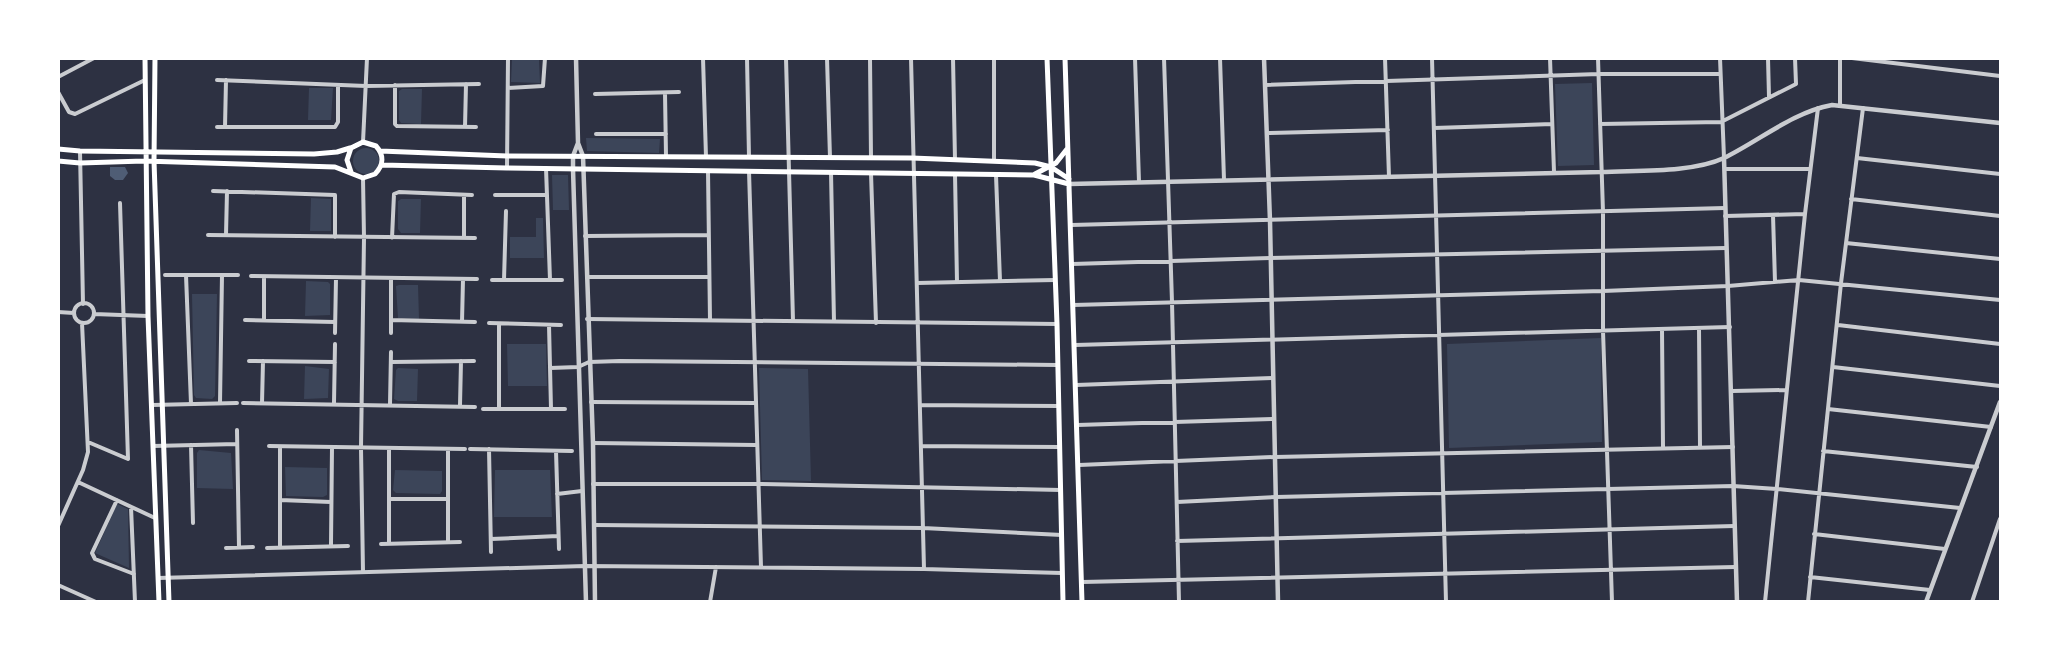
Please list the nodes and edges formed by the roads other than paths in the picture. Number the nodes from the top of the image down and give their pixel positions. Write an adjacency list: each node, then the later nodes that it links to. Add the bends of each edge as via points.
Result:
1 (94, 58): 35 (street)
2 (145, 58): 37 (main road)
3 (155, 58): 76 (main road)
4 (366, 58): 45 (street)
5 (508, 58): 47 (street)
6 (544, 58): 47 (street, via 543,86)
7 (576, 58): 70 (street)
8 (704, 58): 82 (street)
9 (747, 58): 83 (street)
10 (786, 58): 84 (street)
11 (826, 58): 85 (street)
12 (870, 58): 86 (street)
13 (911, 58): 87 (street)
14 (953, 58): 91 (street)
15 (994, 58): 94 (street)
16 (1047, 58): 97 (main road)
17 (1065, 58): 72 (main road)
18 (1135, 58): 124 (street)
19 (1164, 58): 125 (street)
20 (1220, 58): 121 (street)
21 (1264, 58): 44 (street)
22 (1385, 58): 40 (street)
23 (1432, 58): 36 (street)
24 (1550, 58): 33 (street)
25 (1598, 58): 31 (street)
26 (1720, 58): 32 (street)
27 (1768, 58): 52 (street)
28 (1795, 58): 52 (street, via 1795,84)
29 (1840, 58): 53 (street)
30 (1852, 58): 34 (street)
31 (1599, 74): 32 (street); 33 (street); 59 (street)
32 (1720, 74): 56 (street)
33 (1550, 76): 36 (street); 58 (street)
34 (2001, 76)
35 (58, 77)
36 (1432, 79): 40 (street); 64 (street)
37 (145, 80): 48 (street, via 75,114 69,112); 75 (main road)
38 (217, 80): 39 (street)
39 (226, 80): 43 (street); 61 (street)
40 (1386, 81): 44 (street); 65 (street)
41 (466, 84): 42 (street); 46 (street); 62 (street)
42 (479, 84)
43 (339, 85): 45 (street); 61 (street, via 335,127)
44 (1265, 85): 66 (street)
45 (366, 86): 46 (street); 69 (street)
46 (395, 86): 62 (street, via 396,126)
47 (508, 88): 78 (street)
48 (58, 92)
49 (679, 92): 50 (street)
50 (665, 93): 51 (street); 68 (street)
51 (595, 94)
52 (1769, 97): 56 (street)
53 (1840, 104): 54 (street); 55 (street)
54 (1818, 108): 88 (street); 101 (street)
55 (1863, 108): 57 (street); 89 (street)
56 (1721, 122): 59 (street); 88 (street)
57 (2001, 123)
58 (1552, 124): 64 (street); 110 (street)
59 (1600, 124): 111 (street)
60 (217, 127): 61 (street)
61 (225, 127)
62 (465, 127): 63 (street)
63 (476, 127)
64 (1434, 128): 117 (street)
65 (1388, 130): 66 (street); 118 (street)
66 (1267, 133): 122 (street)
67 (596, 134): 68 (street)
68 (666, 134): 81 (street)
69 (363, 142): 71 (main road); 77 (main road)
70 (578, 142): 79 (street); 80 (street)
71 (351, 148): 76 (main road, via 314,154); 106 (main road, via 347,160)
72 (1067, 148): 97 (main road); 123 (main road)
73 (58, 149): 74 (main road)
74 (80, 151): 75 (main road); 95 (street)
75 (145, 151): 76 (main road); 92 (main road)
76 (154, 151): 93 (main road)
77 (380, 151): 78 (main road); 96 (main road)
78 (507, 156): 79 (main road); 98 (street)
79 (573, 156): 80 (main road); 102 (street)
80 (583, 156): 81 (main road); 100 (street)
81 (666, 156): 82 (main road)
82 (706, 158): 83 (main road)
83 (749, 158): 84 (main road)
84 (788, 158): 85 (main road); 107 (street)
85 (830, 158): 86 (main road)
86 (871, 158): 87 (main road)
87 (912, 158): 91 (main road); 112 (street)
88 (1724, 158): 103 (street); 111 (street, via 1682,168)
89 (1857, 158): 115 (street); 132 (street)
90 (58, 160): 95 (main road)
91 (955, 160): 94 (main road)
92 (144, 161): 93 (main road); 95 (main road); 198 (main road)
93 (154, 161): 106 (main road, via 335,167); 263 (main road)
94 (994, 161): 97 (main road)
95 (80, 163): 192 (street)
96 (382, 165): 98 (main road); 119 (main road, via 375,174)
97 (1051, 167): 116 (main road); 120 (main road); 123 (main road)
98 (507, 168): 99 (main road)
99 (546, 168): 102 (main road); 131 (street)
100 (583, 168): 102 (main road); 104 (main road); 147 (street)
101 (1810, 168): 103 (street); 137 (street)
102 (573, 169): 242 (street)
103 (1725, 169): 134 (street)
104 (708, 171): 105 (main road); 148 (street)
105 (749, 171): 107 (main road); 204 (street)
106 (351, 172): 119 (main road)
107 (789, 172): 108 (main road); 205 (street)
108 (831, 172): 109 (main road); 209 (street)
109 (871, 172): 112 (main road); 212 (street)
110 (1554, 172): 111 (street); 117 (street)
111 (1601, 172): 136 (street)
112 (912, 173): 113 (main road); 184 (street)
113 (955, 173): 114 (main road); 182 (street)
114 (996, 174): 116 (main road); 181 (street)
115 (2001, 174)
116 (1034, 175): 120 (main road)
117 (1435, 175): 118 (street); 141 (street)
118 (1389, 177): 122 (street)
119 (363, 178): 150 (street)
120 (1052, 178): 123 (main road); 179 (main road)
121 (1224, 180): 122 (street); 125 (street)
122 (1269, 180): 142 (street)
123 (1071, 182): 124 (street); 144 (main road)
124 (1138, 182): 125 (street)
125 (1167, 182): 143 (street)
126 (213, 191): 127 (street)
127 (227, 191): 146 (street); 149 (street, via 335,195)
128 (464, 195): 129 (street); 151 (street, via 394,194); 152 (street)
129 (472, 195)
130 (495, 195): 131 (street)
131 (547, 195): 177 (street)
132 (1851, 199): 140 (street); 154 (street)
133 (120, 203): 197 (street)
134 (1725, 208): 136 (street); 139 (street)
135 (506, 211): 176 (street)
136 (1603, 212): 141 (street); 156 (street)
137 (1805, 214): 138 (street); 180 (street)
138 (1773, 215): 139 (street); 183 (street)
139 (1725, 216): 155 (street)
140 (2001, 216)
141 (1436, 217): 142 (street); 157 (street)
142 (1270, 221): 143 (street); 158 (street)
143 (1169, 224): 144 (street); 160 (street)
144 (1071, 225): 161 (main road)
145 (208, 235): 146 (street)
146 (226, 235): 149 (street)
147 (585, 236): 148 (street); 168 (street)
148 (708, 236): 169 (street)
149 (335, 237): 150 (street)
150 (364, 238): 151 (street); 171 (street)
151 (392, 238): 152 (street)
152 (464, 238): 153 (street)
153 (475, 238)
154 (1846, 243): 159 (street); 185 (street)
155 (1726, 248): 156 (street); 186 (street)
156 (1602, 249): 157 (street); 187 (street)
157 (1437, 254): 158 (street); 188 (street)
158 (1270, 258): 160 (street); 189 (street)
159 (2001, 259)
160 (1171, 262): 161 (street); 191 (street)
161 (1072, 264): 193 (main road)
162 (165, 275): 163 (street)
163 (186, 275): 164 (street); 258 (street)
164 (222, 275): 165 (street); 259 (street)
165 (238, 275)
166 (251, 276): 167 (street)
167 (264, 277): 170 (street); 201 (street)
168 (586, 277): 169 (street); 199 (street)
169 (709, 277): 203 (street)
170 (336, 278): 171 (street); 206 (street)
171 (364, 279): 172 (street); 260 (street)
172 (391, 279): 173 (street); 202 (street)
173 (463, 279): 174 (street); 207 (street)
174 (477, 279)
175 (492, 280): 176 (street)
176 (504, 280): 177 (street)
177 (550, 280): 178 (street)
178 (562, 280)
179 (1055, 280): 181 (street); 217 (main road)
180 (1799, 280): 183 (street); 185 (street); 249 (street)
181 (1000, 281): 182 (street)
182 (957, 282): 184 (street)
183 (1775, 282): 186 (street)
184 (917, 283): 216 (street)
185 (1841, 283): 190 (street); 218 (street)
186 (1728, 286): 187 (street); 219 (street)
187 (1603, 291): 188 (street); 222 (street)
188 (1438, 295): 189 (street); 225 (street)
189 (1271, 300): 191 (street); 227 (street)
190 (2001, 300)
191 (1172, 302): 193 (street); 226 (street)
192 (83, 303): 195 (street); 196 (street, via 91,306)
193 (1073, 305): 230 (main road)
194 (58, 312): 195 (street)
195 (74, 313): 210 (street)
196 (94, 314): 197 (street); 210 (street, via 92,320)
197 (124, 315): 198 (street); 278 (street, via 128,459)
198 (148, 316): 262 (main road)
199 (587, 319): 203 (street); 238 (street)
200 (245, 320): 201 (street)
201 (264, 320): 206 (street)
202 (391, 320): 207 (street); 224 (street)
203 (710, 320): 204 (street)
204 (753, 321): 205 (street); 239 (street)
205 (793, 321): 209 (street)
206 (335, 322): 223 (street)
207 (462, 322): 208 (street)
208 (475, 322)
209 (834, 322): 212 (street)
210 (82, 323): 278 (street)
211 (489, 323): 213 (street)
212 (876, 323): 216 (street)
213 (499, 324): 214 (street); 269 (street)
214 (549, 324): 215 (street); 244 (street)
215 (561, 324)
216 (918, 324): 217 (street); 240 (street)
217 (1057, 324): 241 (main road)
218 (1838, 325): 229 (street); 243 (street)
219 (1730, 327): 220 (street); 250 (street)
220 (1699, 328): 221 (street); 290 (street)
221 (1662, 329): 222 (street); 293 (street)
222 (1603, 331): 225 (street); 297 (street)
223 (335, 333)
224 (391, 333)
225 (1439, 335): 227 (street); 301 (street)
226 (1173, 341): 227 (street); 230 (street); 246 (street)
227 (1272, 341): 245 (street)
228 (335, 344): 236 (street)
229 (2001, 344)
230 (1075, 345): 247 (main road)
231 (391, 352): 237 (street)
232 (249, 361): 233 (street)
233 (263, 361): 236 (street); 255 (street)
234 (461, 361): 235 (street); 237 (street); 264 (street)
235 (474, 361)
236 (334, 362): 256 (street)
237 (391, 362): 261 (street)
238 (589, 362): 239 (street); 242 (street); 251 (street)
239 (754, 362): 240 (street); 257 (street)
240 (919, 364): 241 (street); 265 (street)
241 (1057, 365): 266 (main road)
242 (578, 367): 244 (street); 314 (street)
243 (1833, 367): 248 (street); 272 (street)
244 (550, 368): 270 (street)
245 (1272, 378): 246 (street); 273 (street)
246 (1174, 382): 247 (street); 274 (street)
247 (1076, 385): 275 (main road)
248 (2001, 386)
249 (1786, 390): 250 (street); 311 (street)
250 (1732, 391): 291 (street)
251 (591, 402): 257 (street); 279 (street)
252 (2001, 402): 276 (street)
253 (237, 403): 259 (street)
254 (243, 403): 255 (street)
255 (262, 403): 256 (street)
256 (334, 403): 260 (street)
257 (755, 403): 282 (street)
258 (191, 404): 259 (street); 263 (street)
259 (220, 404)
260 (363, 404): 261 (street); 292 (street)
261 (390, 404): 264 (street)
262 (152, 405): 263 (street); 283 (main road)
263 (161, 405): 284 (main road)
264 (460, 405): 267 (street)
265 (921, 405): 266 (street); 286 (street)
266 (1059, 406): 289 (main road)
267 (475, 407)
268 (483, 409): 269 (street)
269 (499, 409): 270 (street)
270 (551, 409): 271 (street)
271 (565, 409)
272 (1828, 409): 276 (street); 300 (street)
273 (1274, 419): 274 (street); 302 (street)
274 (1175, 422): 275 (street); 303 (street)
275 (1077, 425): 304 (main road)
276 (1991, 427): 305 (street)
277 (237, 430): 280 (street)
278 (88, 442): 306 (street, via 87,459)
279 (592, 443): 282 (street); 307 (street)
280 (237, 444): 281 (street); 349 (street)
281 (191, 445): 284 (street); 329 (street)
282 (756, 445): 308 (street)
283 (153, 446): 284 (street); 327 (main road)
284 (163, 446): 368 (main road)
285 (269, 446): 287 (street)
286 (922, 446): 289 (street); 310 (street)
287 (280, 447): 288 (street); 322 (street)
288 (332, 447): 292 (street); 323 (street)
289 (1060, 447): 312 (main road)
290 (1700, 447): 291 (street); 293 (street)
291 (1733, 447): 309 (street)
292 (361, 448): 294 (street); 364 (street)
293 (1664, 448): 297 (street)
294 (389, 449): 295 (street); 319 (street)
295 (448, 449): 296 (street); 320 (street)
296 (489, 449): 298 (street); 341 (street)
297 (1606, 450): 301 (street); 313 (street)
298 (556, 451): 299 (street); 317 (street)
299 (572, 451)
300 (1823, 451): 305 (street); 316 (street)
301 (1442, 453): 302 (street); 315 (street)
302 (1275, 457): 303 (street); 318 (street)
303 (1176, 462): 304 (street); 324 (street)
304 (1079, 465): 373 (main road)
305 (1977, 467): 326 (street)
306 (78, 482): 321 (street); 331 (street)
307 (593, 484): 308 (street); 330 (street)
308 (759, 484): 310 (street); 333 (street)
309 (1733, 486): 311 (street); 313 (street); 332 (street)
310 (922, 487): 312 (street); 334 (street)
311 (1777, 489): 316 (street); 390 (street)
312 (1061, 490): 338 (main road)
313 (1608, 490): 315 (street); 335 (street)
314 (582, 491): 317 (street); 357 (street)
315 (1444, 493): 318 (street); 336 (street)
316 (1819, 493): 326 (street); 337 (street)
317 (557, 494): 339 (street)
318 (1275, 497): 324 (street); 340 (street)
319 (389, 499): 320 (street); 346 (street)
320 (447, 499): 343 (street)
321 (117, 500): 325 (street); 367 (street, via 92,553 98,560)
322 (280, 500): 323 (street); 351 (street)
323 (331, 502): 347 (street)
324 (1177, 502): 342 (street)
325 (132, 507): 327 (street); 367 (street)
326 (1960, 508): 355 (street)
327 (156, 518): 370 (main road)
328 (2001, 519): 393 (street)
329 (194, 523)
330 (594, 525): 333 (street); 358 (street)
331 (58, 526)
332 (1734, 526): 335 (street); 361 (street)
333 (760, 527): 334 (street); 360 (street)
334 (923, 528): 338 (street); 362 (street)
335 (1610, 529): 336 (street); 363 (street)
336 (1445, 534): 340 (street); 366 (street)
337 (1814, 534): 355 (street); 369 (street)
338 (1062, 535): 365 (main road)
339 (558, 536): 341 (street); 354 (street)
340 (1276, 538): 342 (street); 371 (street)
341 (490, 539): 356 (street)
342 (1177, 541): 372 (street)
343 (448, 542): 344 (street); 346 (street)
344 (460, 542)
345 (381, 543): 346 (street)
346 (389, 543)
347 (331, 545): 348 (street); 351 (street)
348 (348, 546)
349 (239, 547): 350 (street); 352 (street)
350 (253, 547)
351 (280, 547): 353 (street)
352 (226, 548)
353 (267, 548)
354 (559, 549)
355 (1945, 549): 375 (street)
356 (491, 552)
357 (585, 566): 358 (street); 364 (street); 380 (street)
358 (594, 567): 359 (street); 381 (street)
359 (716, 567): 360 (street); 382 (street)
360 (761, 567): 362 (street)
361 (1735, 567): 363 (street); 389 (street)
362 (924, 569): 365 (street)
363 (1611, 570): 366 (street); 388 (street)
364 (363, 572): 368 (street)
365 (1062, 573): 383 (main road)
366 (1446, 573): 371 (street); 387 (street)
367 (134, 574): 377 (street)
368 (169, 577): 370 (street); 379 (main road)
369 (1810, 577): 375 (street); 391 (street)
370 (158, 578): 378 (main road)
371 (1278, 578): 372 (street); 386 (street)
372 (1177, 580): 373 (street); 385 (street)
373 (1082, 582): 384 (main road)
374 (58, 585): 376 (street)
375 (1930, 590): 392 (street)
376 (96, 602)
377 (135, 602)
378 (159, 602)
379 (169, 602)
380 (586, 602)
381 (595, 602)
382 (710, 602)
383 (1063, 602)
384 (1082, 602)
385 (1179, 602)
386 (1278, 602)
387 (1446, 602)
388 (1612, 602)
389 (1737, 602)
390 (1765, 602)
391 (1808, 602)
392 (1926, 602)
393 (1971, 602)

